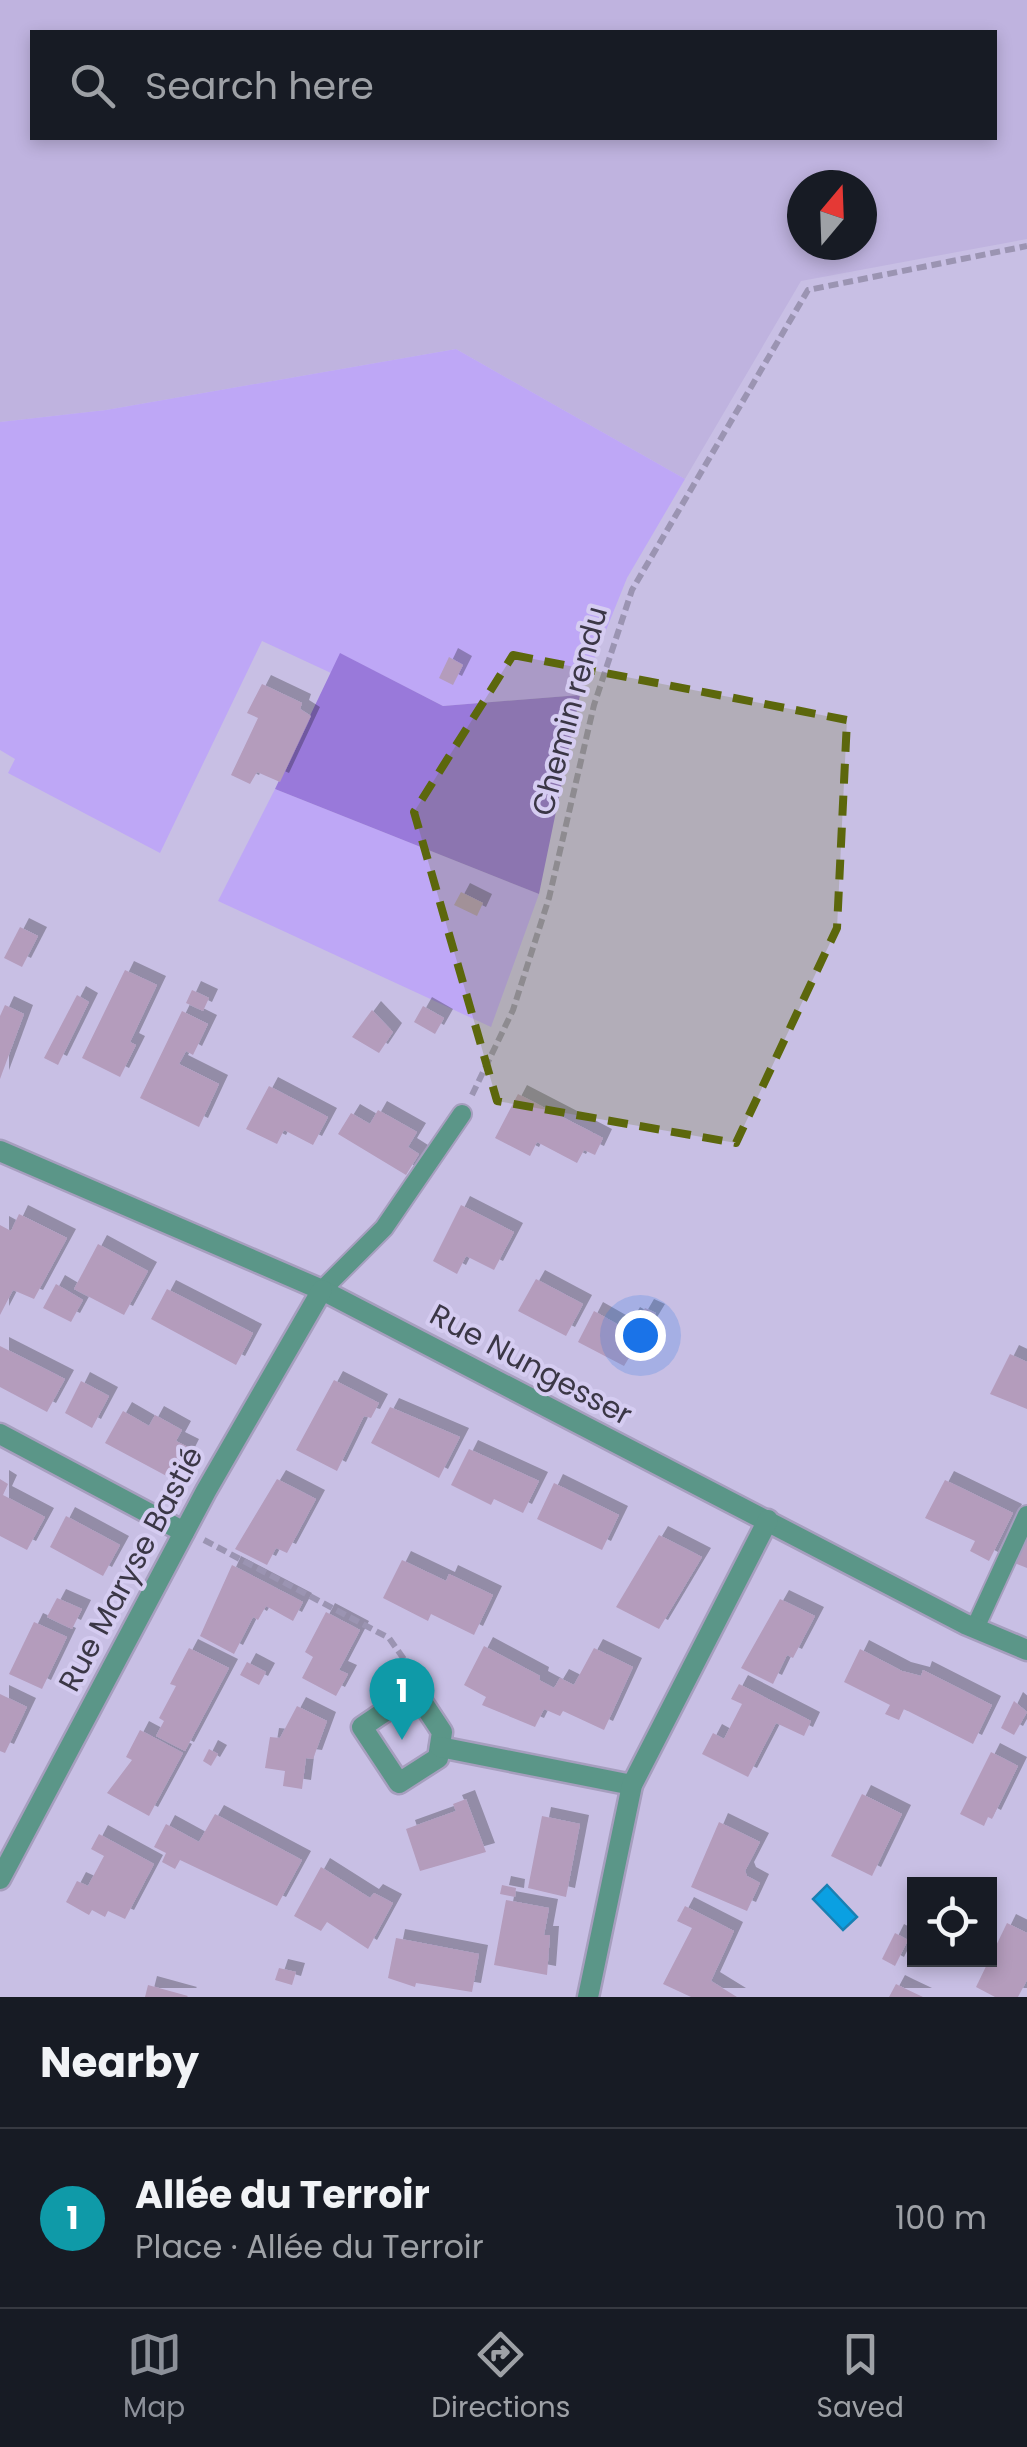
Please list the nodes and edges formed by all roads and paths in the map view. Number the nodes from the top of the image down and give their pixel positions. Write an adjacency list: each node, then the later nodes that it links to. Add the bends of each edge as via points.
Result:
1 (1027, 246): 2 (path, Chemin rendu, via 808,290 632,590 594,705 549,898 513,1010)
2 (462, 1114): 4 (lane, via 384,1228)
3 (0, 1151): 4 (street, Rue Nungesser)
4 (322, 1290): 7 (street, Rue Nungesser); 8 (street, Rue Maryse Bastié)
5 (0, 1434): 8 (street)
6 (1027, 1515): 9 (lane)
7 (768, 1520): 9 (street, Rue Nungesser); 13 (street)
8 (184, 1532): 11 (path, via 389,1638); 14 (street, Rue Maryse Bastié)
9 (976, 1628): 10 (street, Rue Nungesser)
10 (1027, 1650)
11 (414, 1673)
12 (440, 1747): 12 (street, via 442,1732 416,1692 362,1728 400,1783 438,1758); 13 (street)
13 (632, 1785): 15 (street)
14 (0, 1879)
15 (588, 1997)

